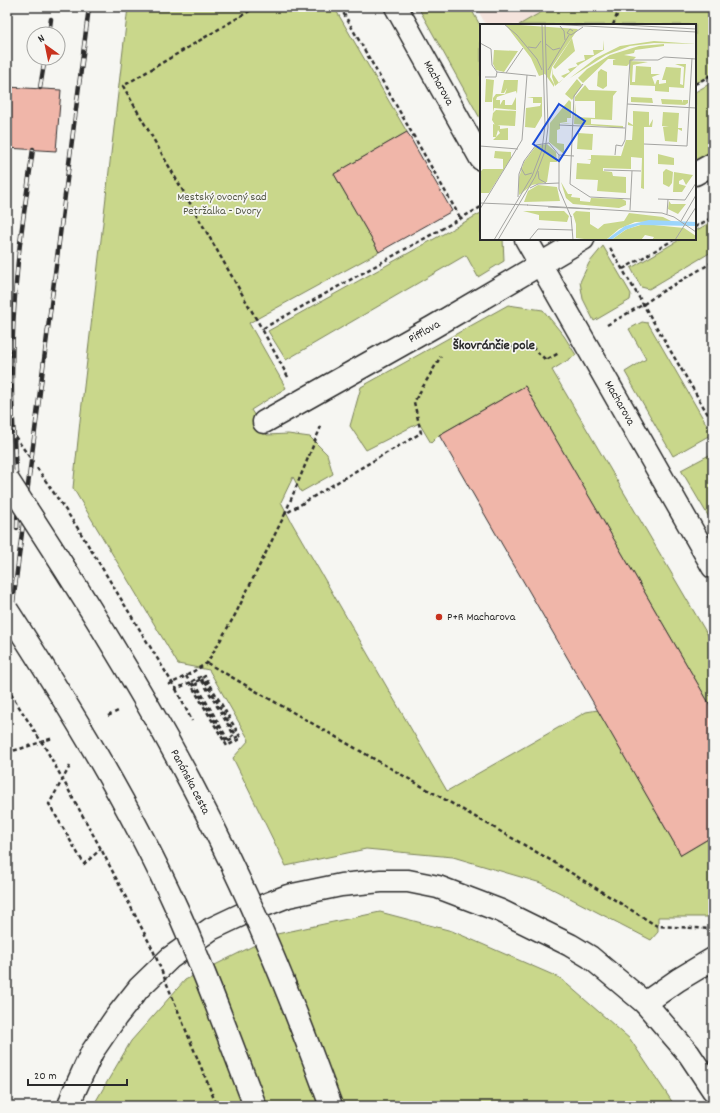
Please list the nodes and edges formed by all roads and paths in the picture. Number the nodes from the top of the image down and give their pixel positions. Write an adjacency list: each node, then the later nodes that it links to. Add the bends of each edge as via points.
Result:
1 (256, 7): 25 (path, via 123,86)
2 (340, 7): 15 (path)
3 (396, 7): 10 (street, Macharova)
4 (620, 7): 7 (path)
5 (709, 7): 6 (path)
6 (713, 14)
7 (613, 24)
8 (713, 74): 9 (path)
9 (696, 83)
10 (480, 157)
11 (713, 164): 12 (street)
12 (696, 173)
13 (480, 208): 15 (path)
14 (713, 217): 16 (path)
15 (461, 219): 25 (path)
16 (696, 226)
17 (527, 240): 22 (street, Macharova)
18 (581, 240): 22 (street, Pifflova)
19 (673, 240): 23 (path)
20 (609, 245): 23 (path)
21 (713, 262): 24 (path)
22 (541, 264): 26 (street, Macharova); 29 (street, Pifflova)
23 (623, 268): 24 (path)
24 (644, 304): 26 (path); 32 (path)
25 (262, 329): 29 (path)
26 (583, 339): 27 (path, via 546,360 532,347); 36 (street, Macharova)
27 (453, 348)
28 (442, 355): 35 (path, via 414,402 421,433)
29 (301, 401): 31 (street, Pifflova)
30 (323, 421): 35 (path)
31 (264, 422)
32 (713, 423)
33 (7, 425): 38 (path, bridge, via 77,527 176,689 191,682 200,677 204,683 212,696 234,735 228,740 196,684 200,682 204,679 237,737 227,742 193,684 199,680 205,676 241,738 227,746)
34 (7, 479): 48 (street, Panónska cesta, bridge, via 111,641 195,790 261,929)
35 (285, 514): 44 (path, via 236,615 207,663 552,861 657,926)
36 (713, 567)
37 (7, 610): 51 (street, bridge, via 120,796 150,854 200,962)
38 (186, 676)
39 (7, 688): 43 (path, bridge, via 46,748)
40 (57, 736): 41 (path)
41 (7, 752)
42 (49, 804): 43 (path, via 84,864)
43 (101, 849): 50 (path, bridge, via 153,950)
44 (713, 929)
45 (713, 959): 46 (street)
46 (645, 1003): 47 (street, via 689,1054); 49 (street, via 590,957 501,911 438,887 408,881 341,885 288,896 247,912 211,929 170,958 139,988 92,1052)
47 (713, 1090)
48 (328, 1096)
49 (69, 1106)
50 (217, 1106)
51 (255, 1106)

